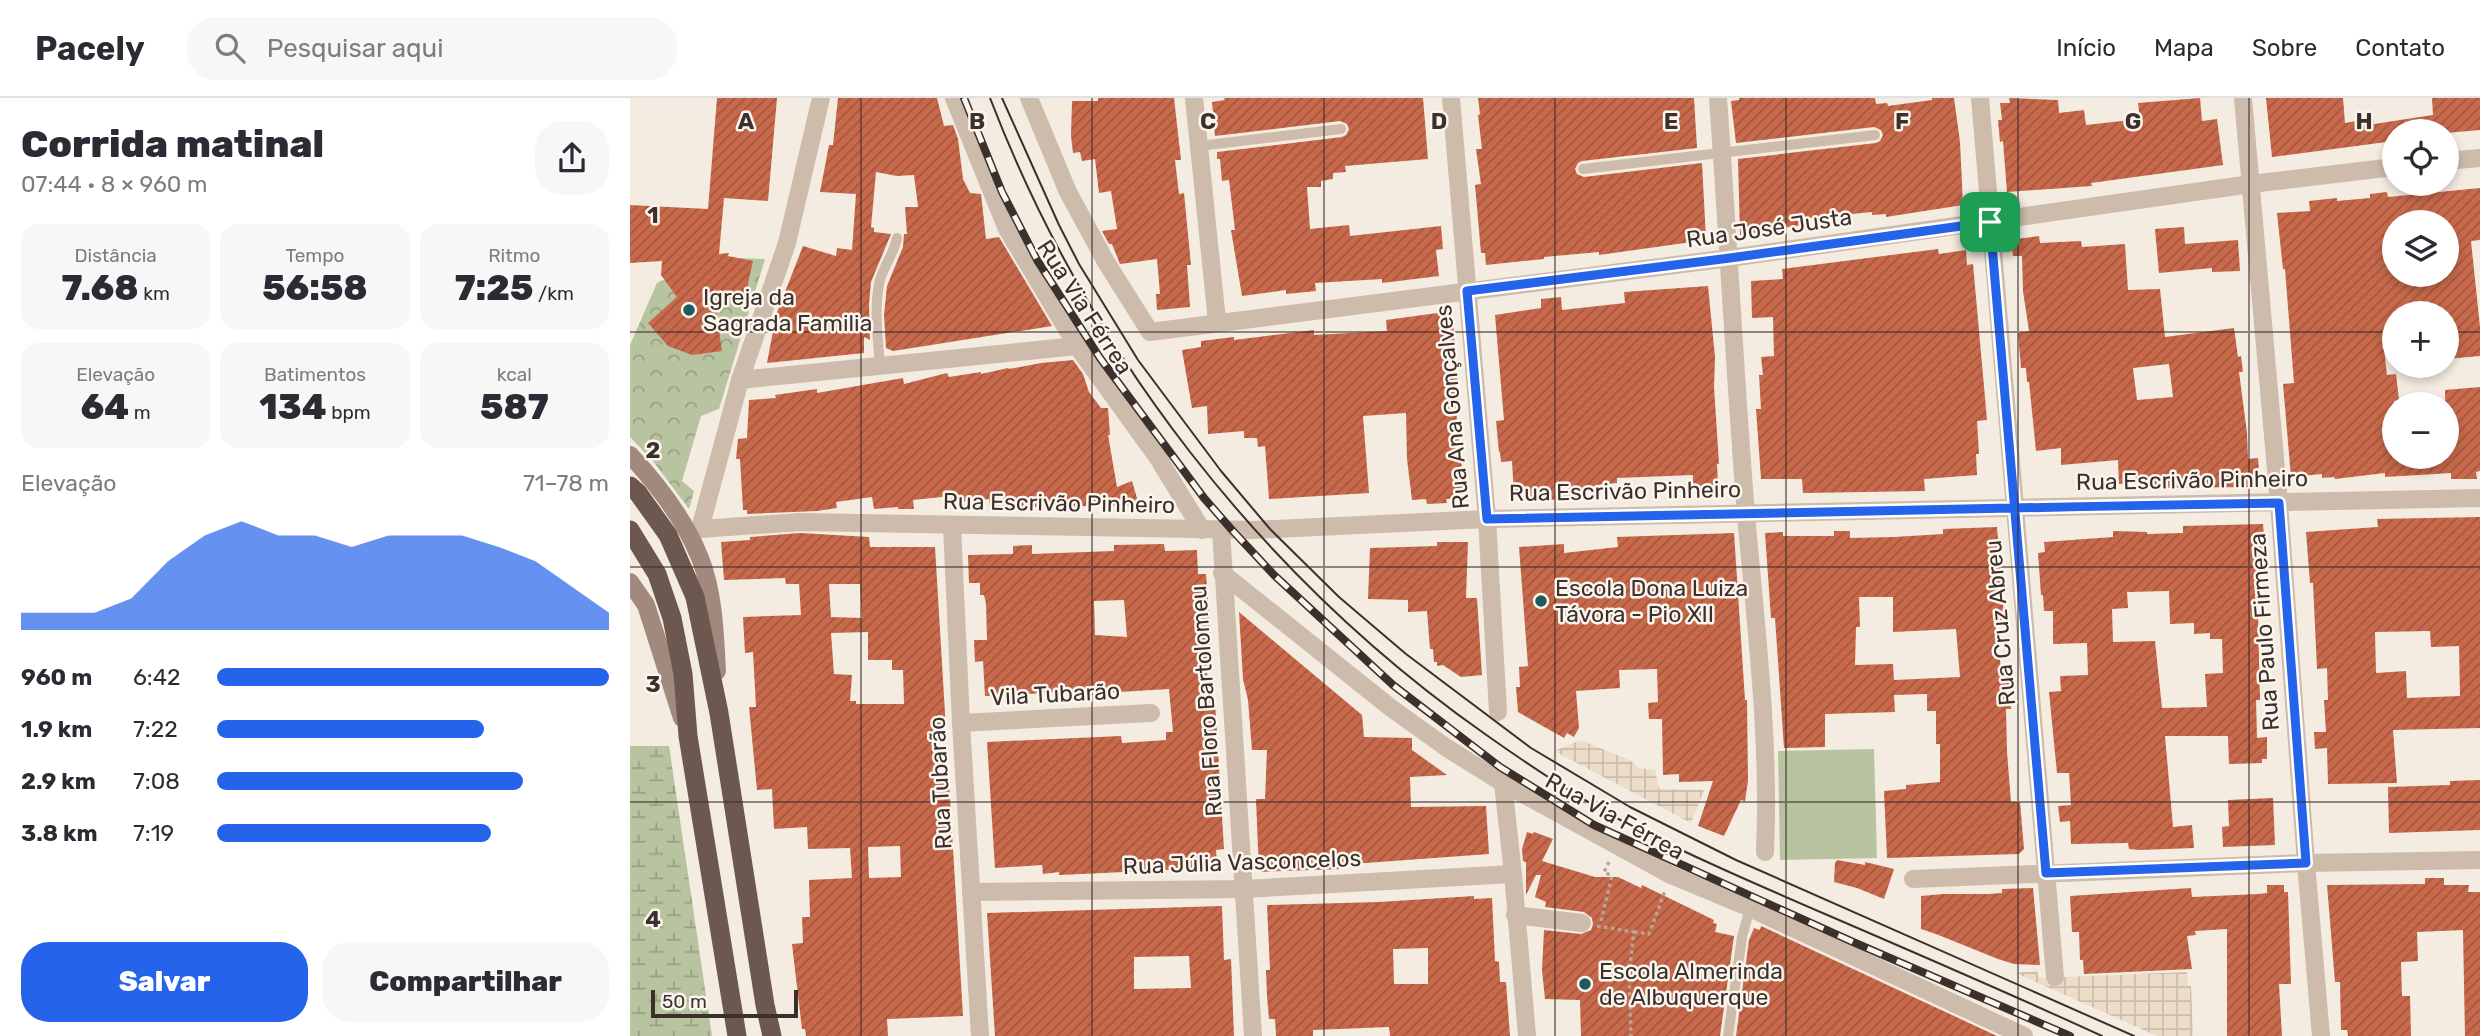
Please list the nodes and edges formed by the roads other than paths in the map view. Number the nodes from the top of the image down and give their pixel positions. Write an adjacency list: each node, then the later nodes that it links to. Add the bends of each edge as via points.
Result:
1 (821, 98): 26 (street, via 787,243)
2 (954, 98): 24 (street, Rua Via Férrea, via 1007,229)
3 (1029, 98): 23 (street, Rua Via Férrea, via 1068,192)
4 (1194, 98): 11 (street)
5 (1451, 98): 21 (street, Rua Ana Gonçalves)
6 (1718, 98): 12 (street)
7 (1980, 98): 18 (street, Rua Cruz Abreu)
8 (2243, 98): 17 (street, Rua Paulo Firmeza)
9 (1341, 129): 11 (lane)
10 (1875, 135): 12 (lane)
11 (1199, 146): 22 (street)
12 (1722, 153): 16 (lane); 20 (street)
13 (2480, 158): 14 (street)
14 (2459, 160)
15 (2382, 168): 17 (street, Rua José Justa)
16 (1583, 169)
17 (2251, 184): 18 (street, Rua José Justa); 30 (street, Rua Paulo Firmeza)
18 (1990, 222): 20 (street, Rua José Justa); 31 (street, Rua Cruz Abreu)
19 (897, 238): 25 (lane, via 880,280)
20 (1730, 258): 21 (street, Rua José Justa); 32 (street)
21 (1467, 291): 22 (street, Rua José Justa); 33 (street, Rua Ana Gonçalves)
22 (1217, 321): 23 (street, Rua José Justa)
23 (1150, 332)
24 (1077, 346): 25 (street); 36 (street, Rua Via Férrea, via 1158,457)
25 (880, 366): 26 (street)
26 (740, 380): 38 (street)
27 (630, 455): 38 (main road)
28 (630, 486): 42 (highway, via 668,535 695,597)
29 (2480, 498): 30 (street, Rua Escrivão Pinheiro)
30 (2279, 503): 31 (street, Rua Escrivão Pinheiro); 49 (street, Rua Paulo Firmeza)
31 (2015, 508): 32 (street, Rua Escrivão Pinheiro); 50 (street, Rua Cruz Abreu)
32 (1746, 512): 33 (street, Rua Escrivão Pinheiro); 47 (street, via 1762,704)
33 (1487, 519): 37 (street, Rua Escrivão Pinheiro); 41 (street, Rua Ana Gonçalves)
34 (952, 526): 36 (street, Rua Escrivão Pinheiro); 38 (street, Rua Escrivão Pinheiro, via 800,522); 44 (street, Rua Tubarão)
35 (630, 530): 45 (highway, via 656,574 671,618 683,674)
36 (1202, 530): 37 (street, Rua Escrivão Pinheiro)
37 (1221, 530): 39 (street, Rua Floro Bartolomeu)
38 (694, 531): 42 (main road, via 709,595)
39 (1222, 573): 46 (street, Rua Via Férrea, via 1391,709); 53 (street, Rua Floro Bartolomeu)
40 (630, 582): 45 (main road, via 646,604)
41 (1498, 712)
42 (719, 713): 60 (highway)
43 (1151, 713): 44 (street, Vila Tubarão)
44 (961, 723): 54 (street, Rua Tubarão)
45 (688, 736): 59 (highway)
46 (1503, 783): 51 (street); 55 (street, Rua Via Férrea, via 1671,876)
47 (1765, 852)
48 (2480, 860): 49 (street)
49 (2306, 863): 50 (street); 66 (street, Rua Paulo Firmeza)
50 (2046, 873): 52 (street); 58 (street, Rua Cruz Abreu)
51 (1513, 874): 53 (street, Rua Júlia Vasconcelos); 56 (street)
52 (1913, 879)
53 (1243, 889): 54 (street, Rua Júlia Vasconcelos); 62 (street, Rua Floro Bartolomeu)
54 (971, 892): 61 (street, Rua Tubarão)
55 (1750, 908): 64 (lane); 65 (street, Rua Via Férrea)
56 (1515, 915): 57 (street); 63 (street)
57 (1591, 924)
58 (2055, 977)
59 (737, 1036)
60 (772, 1036)
61 (980, 1036)
62 (1253, 1036)
63 (1527, 1036)
64 (1728, 1036)
65 (2024, 1036)
66 (2321, 1036)

